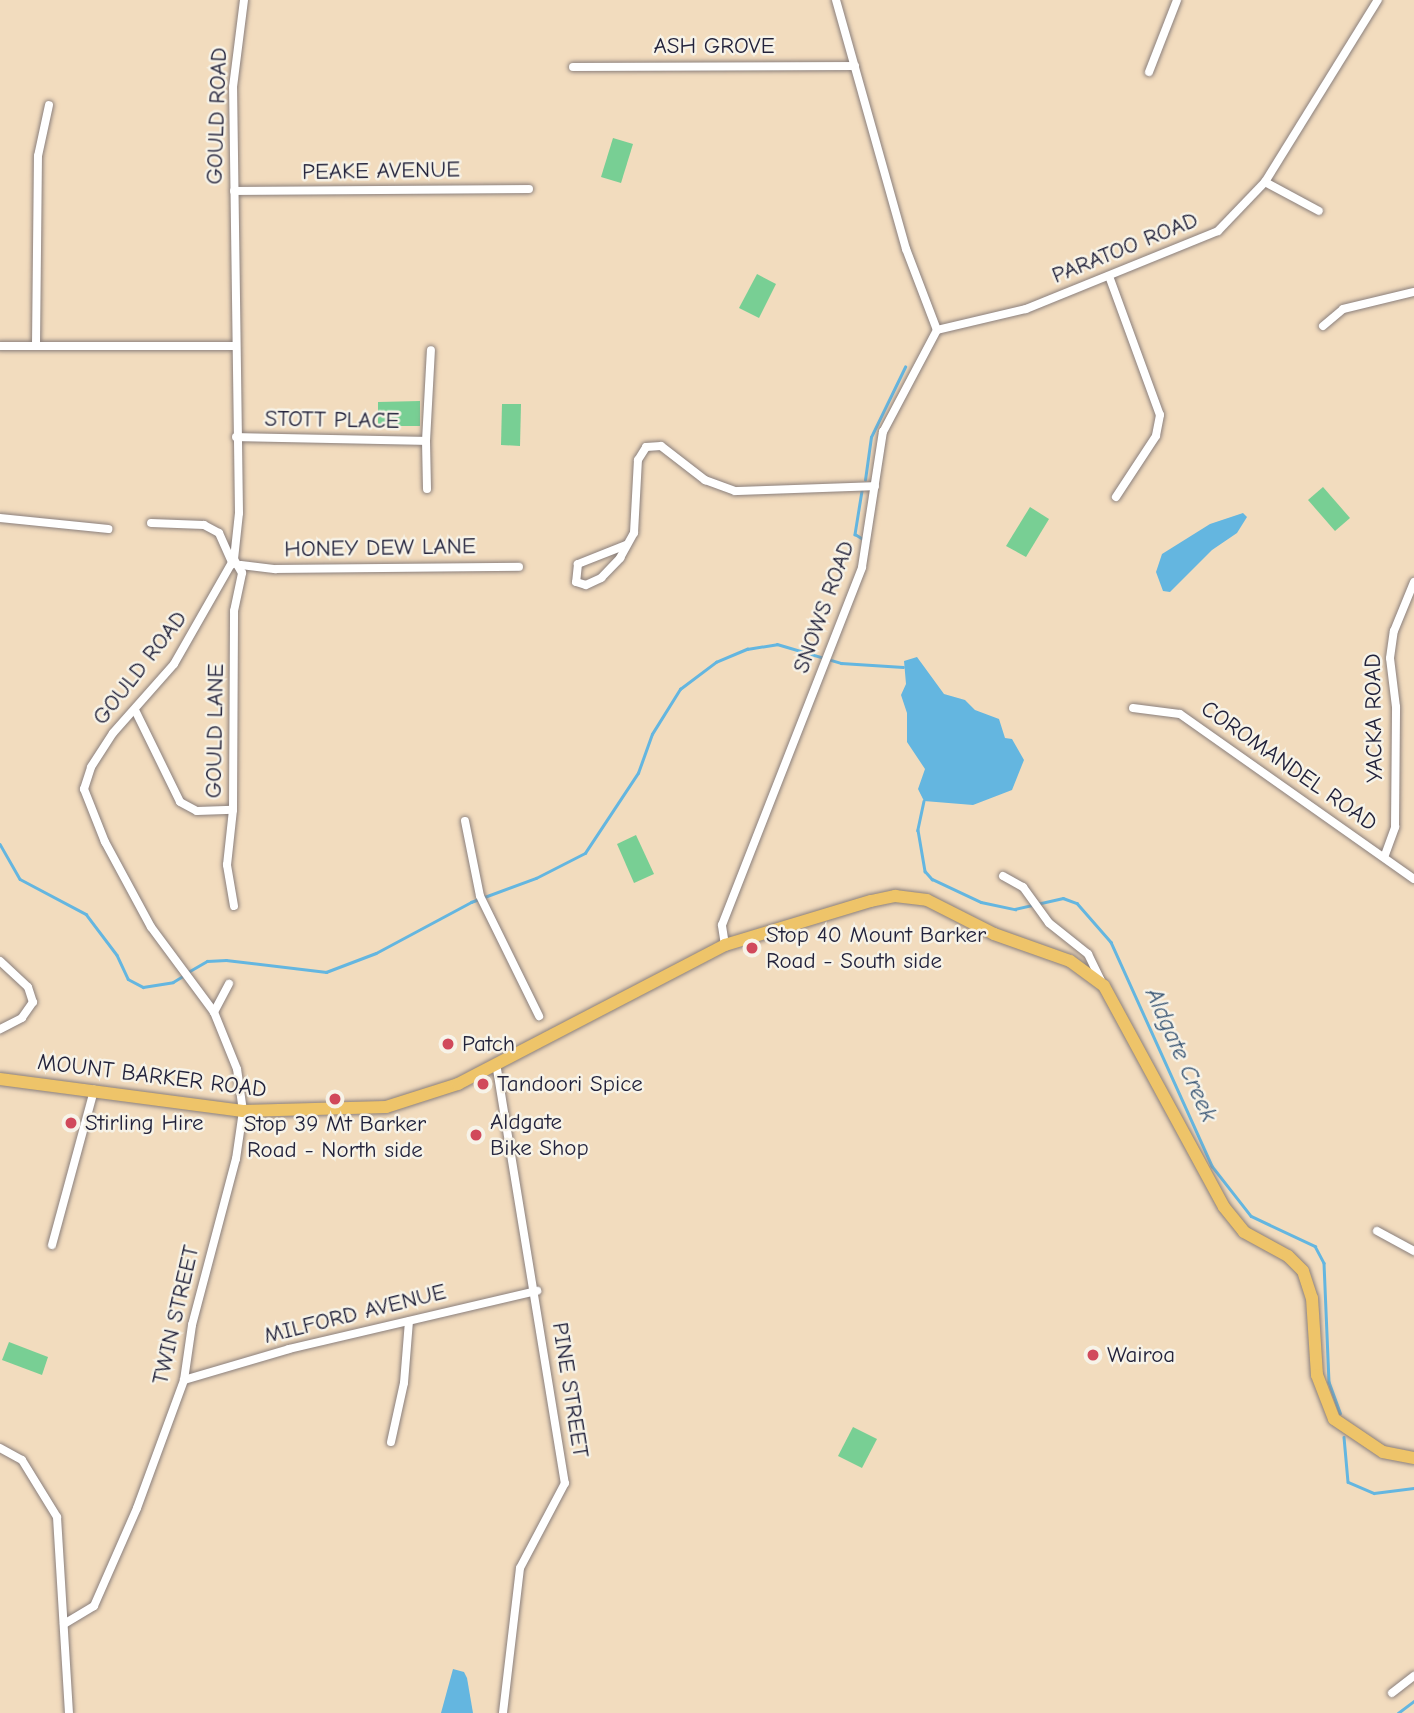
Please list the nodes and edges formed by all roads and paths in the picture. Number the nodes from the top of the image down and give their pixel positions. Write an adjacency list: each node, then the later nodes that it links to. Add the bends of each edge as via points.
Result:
1 (244, 0): 11 (street, GOULD ROAD, via 233,87)
2 (836, 0): 5 (street)
3 (1177, 0): 7 (street)
4 (1378, 0): 9 (street, PARATOO ROAD)
5 (855, 66): 6 (street, ASH GROVE); 16 (street, via 906,249)
6 (572, 68)
7 (1149, 72)
8 (50, 105): 17 (street, via 38,156)
9 (1265, 183): 12 (street); 13 (street, PARATOO ROAD, via 1218,231)
10 (529, 189): 11 (street, PEAKE AVENUE)
11 (233, 191): 19 (street, GOULD ROAD)
12 (1319, 211)
13 (1109, 276): 16 (street, PARATOO ROAD, via 1026,309); 25 (street, via 1160,415 1156,436)
14 (1414, 292): 15 (street, via 1343,309)
15 (1322, 326)
16 (937, 330): 23 (street, SNOWS ROAD, via 883,432)
17 (36, 345): 18 (street); 19 (street)
18 (0, 346)
19 (235, 346): 21 (street, GOULD ROAD)
20 (430, 350): 22 (street, STOTT PLACE)
21 (236, 437): 22 (street, STOTT PLACE); 30 (street, GOULD ROAD)
22 (426, 441): 24 (street, STOTT PLACE)
23 (875, 486): 29 (street, via 735,491 705,480 661,446 646,447 638,460 637,518); 41 (street, SNOWS ROAD, via 869,542 831,652 722,925)
24 (427, 489)
25 (1116, 497)
26 (0, 518): 28 (street)
27 (151, 523): 30 (street, via 204,525 219,533)
28 (108, 529)
29 (626, 545): 29 (street, via 601,578 586,585 576,582 578,564)
30 (236, 563): 31 (street, HONEY DEW LANE, via 276,569); 34 (street, GOULD ROAD, via 174,664); 35 (street, GOULD LANE)
31 (519, 567)
32 (1414, 582): 37 (street, YACKA ROAD, via 1394,631 1390,658 1396,707 1395,827)
33 (1133, 708): 37 (street, COROMANDEL ROAD, via 1180,714)
34 (135, 710): 35 (street, via 180,802 197,811); 45 (street, GOULD ROAD, via 91,767 84,789 105,842 151,927)
35 (233, 810): 40 (street, GOULD LANE, via 227,865)
36 (465, 821): 46 (street, via 482,900)
37 (1385, 855): 39 (street, COROMANDEL ROAD)
38 (1003, 876): 44 (street, via 1023,887 1038,908 1088,954)
39 (1414, 879)
40 (234, 906)
41 (725, 945): 44 (main road, MOUNT BARKER ROAD, via 895,897 927,900 994,934 1070,961); 48 (main road, MOUNT BARKER ROAD)
42 (0, 961): 47 (street, via 28,987 33,1002 22,1018)
43 (229, 984): 45 (street)
44 (1104, 986): 60 (main road, MOUNT BARKER ROAD, via 1224,1207 1244,1232 1288,1256 1303,1271 1312,1298 1317,1375 1334,1419 1384,1452)
45 (214, 1012): 51 (street, GOULD ROAD, via 237,1069)
46 (539, 1016)
47 (0, 1029)
48 (496, 1063): 51 (main road, MOUNT BARKER ROAD, via 438,1094 386,1107); 55 (street, PINE STREET)
49 (0, 1079): 50 (main road, MOUNT BARKER ROAD)
50 (94, 1090): 51 (main road, MOUNT BARKER ROAD); 53 (street)
51 (243, 1111): 57 (street, TWIN STREET, via 236,1159 192,1325)
52 (1377, 1231): 54 (street)
53 (52, 1245)
54 (1414, 1251)
55 (537, 1291): 56 (street, MILFORD AVENUE); 65 (street, PINE STREET, via 545,1380 565,1483 520,1568)
56 (409, 1321): 57 (street, MILFORD AVENUE); 58 (street, via 404,1383)
57 (184, 1380): 61 (street, TWIN STREET, via 137,1508 94,1606)
58 (391, 1442)
59 (0, 1448): 61 (street, via 22,1460 57,1517)
60 (1414, 1458)
61 (64, 1623): 64 (street)
62 (1414, 1676): 63 (street)
63 (1392, 1693)
64 (69, 1713)
65 (503, 1713)

